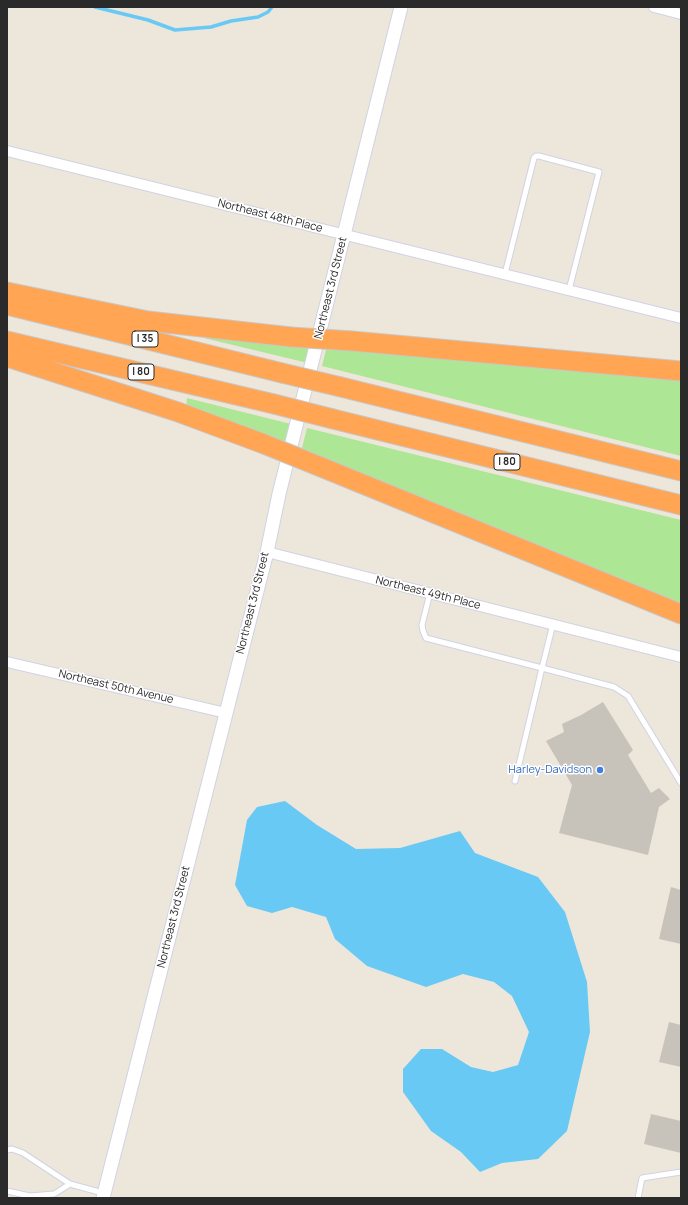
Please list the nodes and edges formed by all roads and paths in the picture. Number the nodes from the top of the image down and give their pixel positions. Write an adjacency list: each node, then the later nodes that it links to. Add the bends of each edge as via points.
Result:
1 (401, 7): 5 (street, Northeast 3rd Street)
2 (654, 7): 3 (street)
3 (681, 14)
4 (7, 151): 5 (street, Northeast 48th Place)
5 (344, 234): 6 (street, Northeast 48th Place); 16 (street, Northeast 3rd Street)
6 (505, 274): 7 (street, Northeast 48th Place); 7 (lane, via 534,158 539,156 599,172)
7 (569, 290): 10 (street, Northeast 48th Place)
8 (7, 292): 13 (highway, bridge, via 148,321 291,337)
9 (7, 305): 14 (highway, I 35, bridge)
10 (681, 318)
11 (7, 341): 15 (highway, I 80, bridge)
12 (7, 357): 18 (highway, bridge, via 178,412 264,444)
13 (681, 370)
14 (681, 472)
15 (681, 505)
16 (267, 552): 17 (street, Northeast 49th Place); 23 (street, Northeast 3rd Street)
17 (430, 593): 19 (street, Northeast 49th Place); 22 (lane, via 422,625 426,638)
18 (681, 614)
19 (553, 624): 20 (street, Northeast 49th Place); 22 (lane)
20 (681, 657)
21 (7, 662): 23 (street, Northeast 50th Avenue)
22 (542, 668): 24 (lane); 25 (lane, via 614,687 628,696)
23 (226, 713): 30 (street, Northeast 3rd Street)
24 (515, 781)
25 (681, 783)
26 (7, 1150): 28 (lane, via 23,1153)
27 (681, 1172): 31 (lane, via 642,1178)
28 (70, 1184): 29 (lane, via 54,1194 30,1196); 30 (lane)
29 (7, 1191)
30 (103, 1195)
31 (638, 1198)

